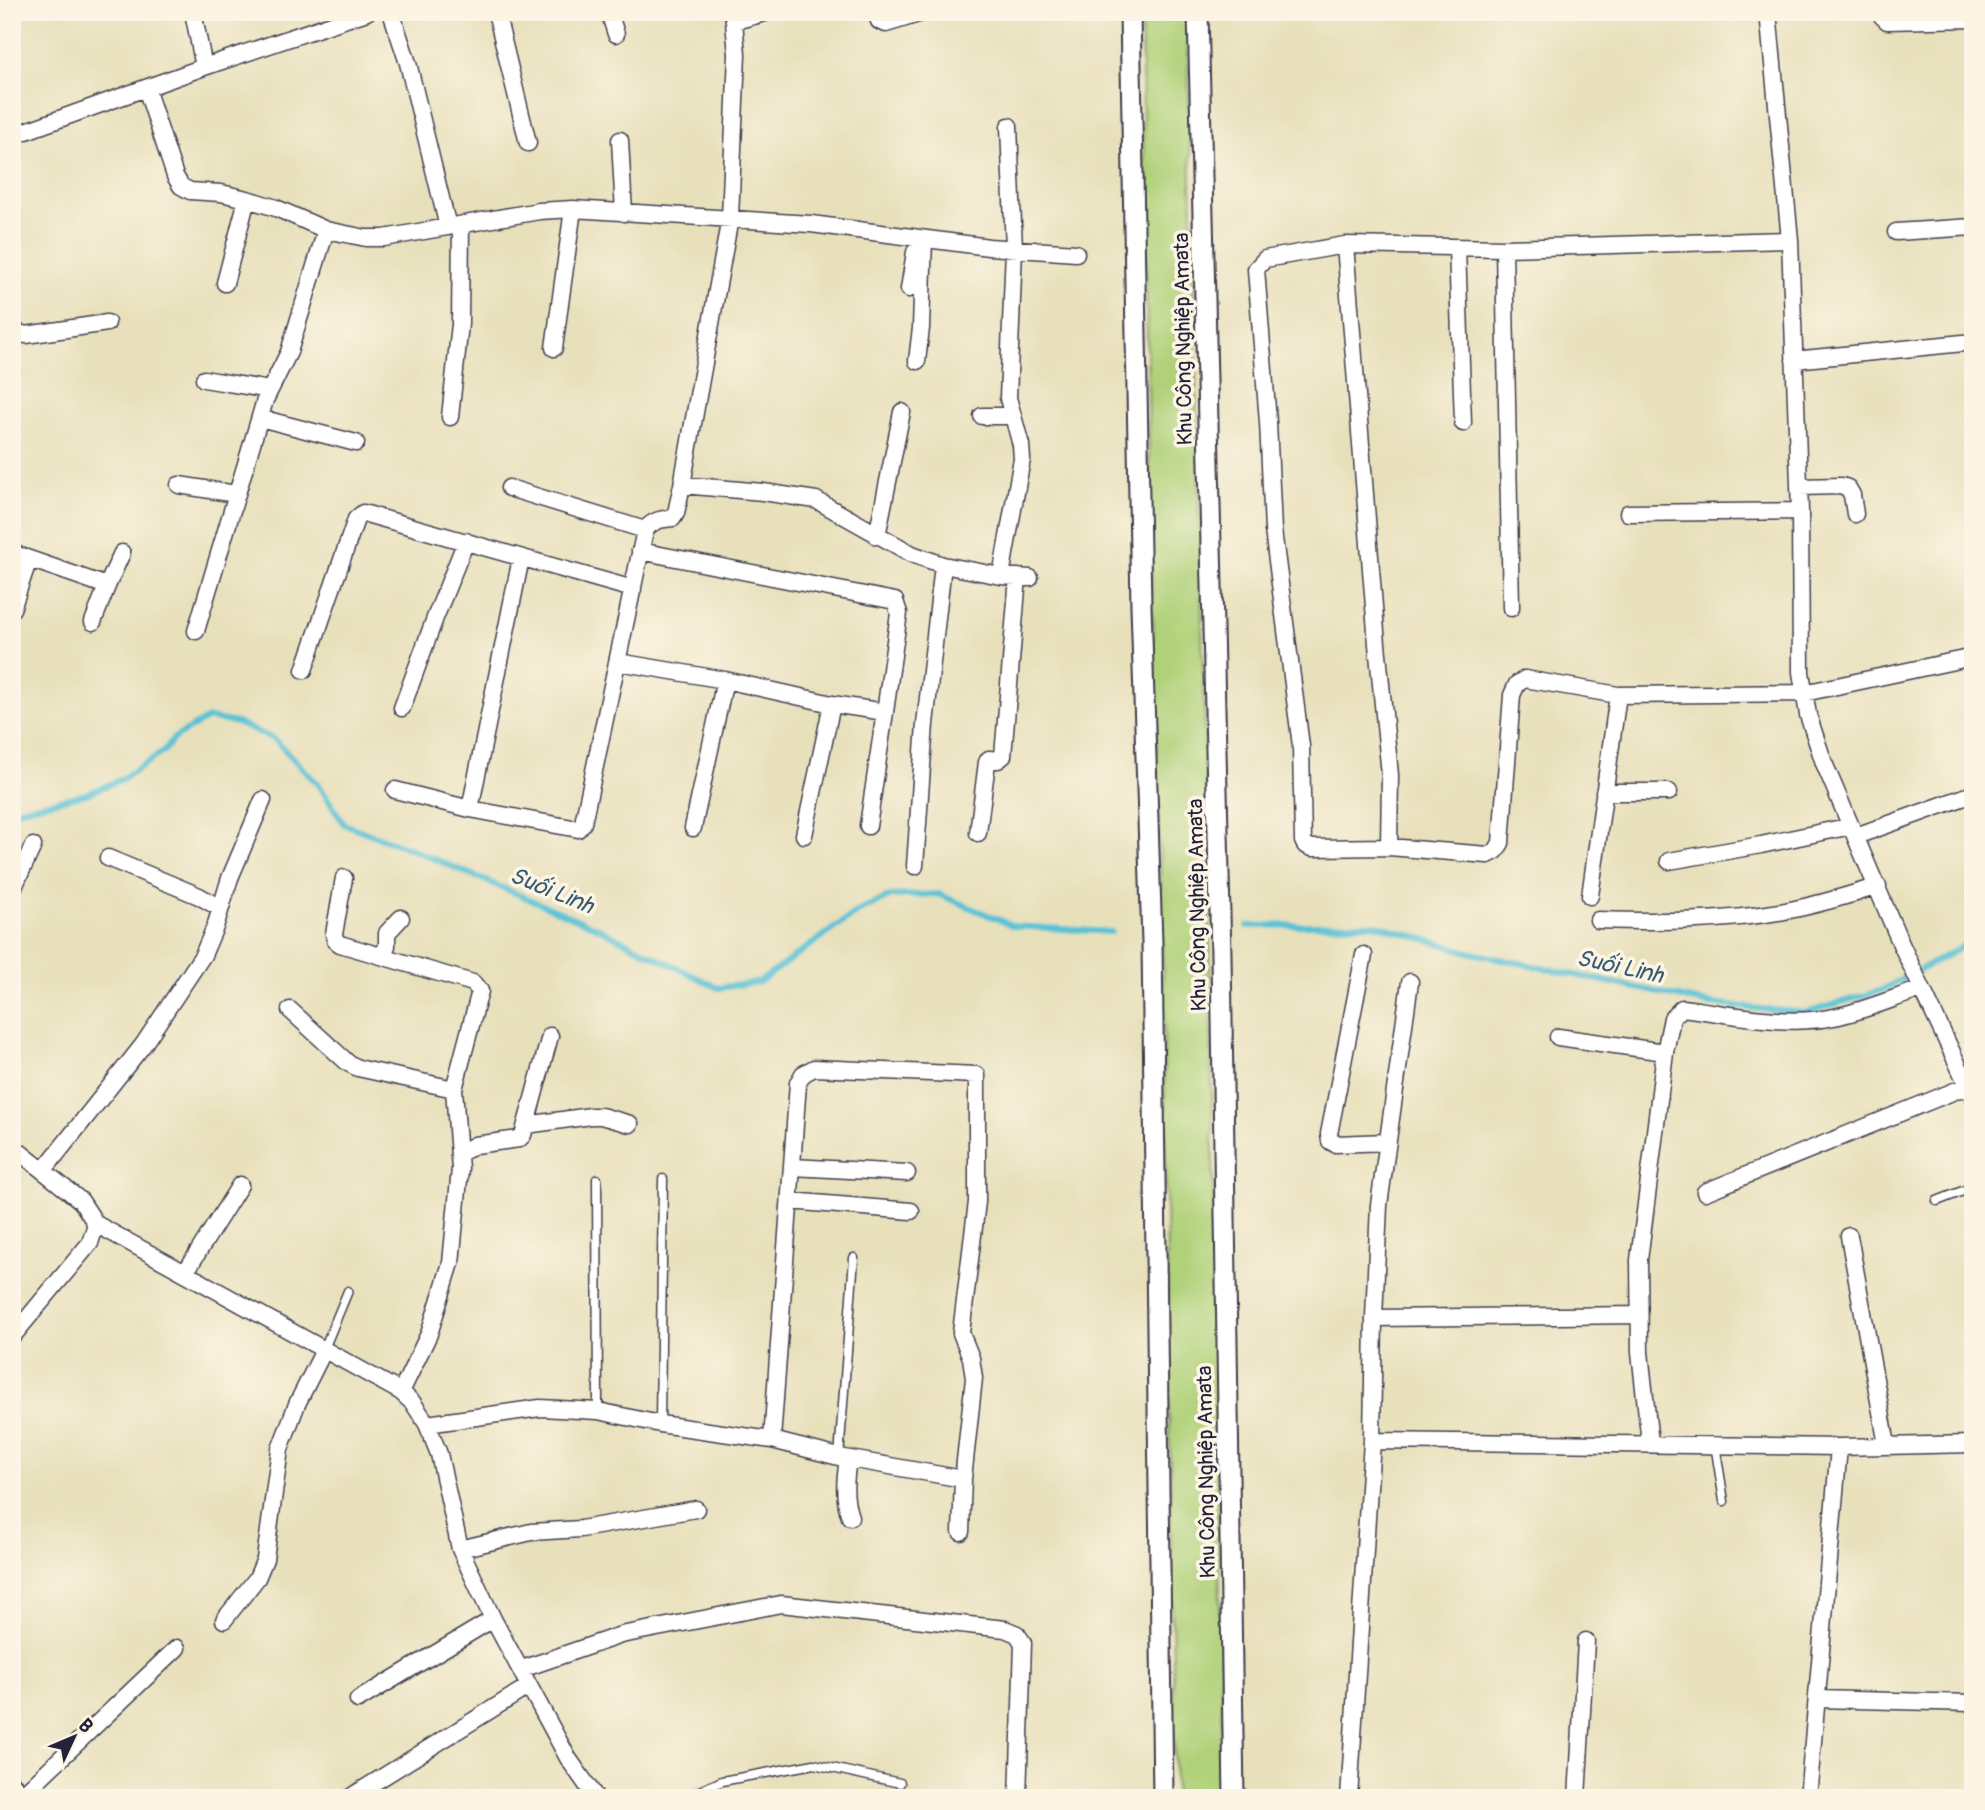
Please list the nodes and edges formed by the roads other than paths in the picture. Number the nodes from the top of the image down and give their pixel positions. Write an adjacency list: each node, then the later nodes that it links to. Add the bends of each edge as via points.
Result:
1 (193, 12): 16 (street)
2 (367, 12): 16 (street)
3 (391, 12): 26 (street)
4 (496, 12): 21 (street)
5 (609, 12): 15 (street)
6 (768, 12): 13 (street)
7 (876, 12): 8 (street, via 886,24)
8 (925, 12)
9 (1130, 12): 178 (street, via 1152,942)
10 (1198, 12): 179 (street, Khu Công Nghiệp Amata, via 1221,955)
11 (1769, 12): 31 (street)
12 (1878, 12): 14 (street, via 1887,21)
13 (734, 16): 25 (street, via 737,54)
14 (1973, 19)
15 (616, 34)
16 (204, 67): 17 (street)
17 (146, 89): 19 (street); 22 (street, via 181,186)
18 (1009, 126): 35 (street)
19 (12, 136)
20 (620, 139): 24 (street)
21 (527, 143)
22 (247, 199): 28 (street); 37 (street)
23 (573, 209): 24 (street); 26 (street); 42 (street)
24 (624, 213): 25 (street)
25 (730, 218): 30 (street); 55 (street)
26 (454, 226): 28 (street, via 384,238); 50 (street, via 460,324)
27 (1973, 227): 29 (street)
28 (326, 230): 46 (street, via 289,352)
29 (1896, 232)
30 (920, 239): 35 (street); 38 (street); 44 (street)
31 (1790, 240): 34 (street); 43 (street)
32 (1345, 245): 33 (street); 99 (street, via 1390,775); 99 (street, via 1265,259 1256,269 1273,530 1301,746 1303,841 1312,848)
33 (1457, 247): 34 (street); 52 (street)
34 (1504, 248): 74 (street)
35 (1014, 249): 36 (street); 49 (street, via 1008,398)
36 (1076, 253)
37 (225, 283)
38 (909, 289)
39 (107, 323): 40 (street, via 26,335)
40 (12, 331)
41 (1973, 342): 43 (street)
42 (554, 348)
43 (1794, 360): 56 (street)
44 (917, 361)
45 (204, 379): 46 (street)
46 (270, 390): 51 (street)
47 (902, 412): 63 (street)
48 (982, 416): 49 (street)
49 (1012, 416): 71 (street, via 1022,459)
50 (450, 417)
51 (260, 418): 53 (street); 58 (street)
52 (1463, 423)
53 (356, 443)
54 (179, 485): 58 (street)
55 (682, 485): 62 (street, via 673,517 650,523); 63 (street, via 816,500)
56 (1799, 487): 59 (street); 61 (street, via 1848,488)
57 (509, 488): 62 (street)
58 (236, 494): 77 (street)
59 (1800, 511): 60 (street); 82 (street)
60 (1628, 513)
61 (1854, 514)
62 (645, 530): 65 (street)
63 (877, 536): 70 (street)
64 (466, 541): 68 (street); 80 (street, via 359,515); 85 (street)
65 (640, 551): 73 (street); 86 (street, via 895,601 899,613)
66 (12, 553): 69 (street)
67 (122, 553): 72 (street)
68 (521, 558): 73 (street); 92 (street)
69 (29, 559): 72 (street); 75 (street)
70 (943, 565): 71 (street); 102 (street)
71 (1001, 576): 96 (street, via 1024,578 1003,756 987,762)
72 (107, 586): 76 (street)
73 (633, 590): 79 (street)
74 (1511, 608)
75 (12, 609)
76 (93, 622)
77 (196, 631)
78 (1973, 657): 82 (street)
79 (618, 662): 81 (street); 92 (street, via 581,827)
80 (304, 670)
81 (726, 680): 84 (street); 94 (street)
82 (1804, 693): 83 (street); 95 (street, via 1824,763)
83 (1618, 695): 88 (street); 99 (street, via 1525,679 1517,684 1512,695 1501,843 1496,851 1488,855)
84 (832, 704): 86 (street); 97 (street)
85 (402, 708)
86 (885, 712): 93 (street)
87 (395, 790): 92 (street)
88 (1604, 792): 89 (street); 106 (street)
89 (1670, 792)
90 (1973, 794): 95 (street)
91 (263, 800): 107 (street)
92 (470, 809)
93 (868, 826)
94 (693, 828)
95 (1853, 831): 101 (street); 104 (street)
96 (978, 833)
97 (804, 835)
98 (33, 846): 105 (street)
99 (1389, 847)
100 (108, 858): 107 (street)
101 (1669, 861)
102 (915, 866)
103 (344, 878): 110 (street, via 335,940)
104 (1878, 886): 109 (street, via 1752,916); 113 (street)
105 (12, 891)
106 (1590, 896)
107 (219, 908): 126 (street, via 203,955 144,1045)
108 (401, 918): 110 (street, via 387,933)
109 (1598, 920)
110 (382, 956): 118 (street, via 478,986)
111 (1364, 956): 122 (street, via 1329,1134 1335,1144)
112 (1409, 982): 122 (street)
113 (1922, 989): 117 (street, via 1834,1017 1807,1020 1682,1009 1672,1018); 119 (street)
114 (290, 1010): 118 (street, via 358,1068)
115 (550, 1036): 121 (street)
116 (1558, 1037): 117 (street)
117 (1665, 1052): 141 (street, via 1639,1260)
118 (454, 1089): 124 (street)
119 (1970, 1091): 132 (street)
120 (630, 1124): 121 (street, via 601,1116)
121 (526, 1125): 124 (street, via 519,1139 475,1144)
122 (1387, 1142): 142 (street)
123 (12, 1146): 126 (street)
124 (459, 1154): 145 (street, via 451,1263 429,1334)
125 (792, 1167): 127 (street); 133 (street); 157 (street, via 798,1083 814,1068 977,1075 977,1202 961,1333 974,1378)
126 (44, 1171): 136 (street, via 81,1201)
127 (907, 1173)
128 (597, 1179): 146 (lane)
129 (663, 1179): 148 (lane)
130 (240, 1185): 139 (street)
131 (1973, 1187): 134 (lane)
132 (1705, 1192)
133 (790, 1201): 135 (street); 149 (street)
134 (1937, 1201)
135 (911, 1211)
136 (96, 1224): 139 (street); 143 (street, via 90,1243)
137 (1849, 1236): 154 (street)
138 (854, 1258): 156 (lane)
139 (185, 1273): 144 (street)
140 (348, 1291): 144 (lane)
141 (1639, 1315): 142 (street); 151 (street)
142 (1374, 1318): 150 (street)
143 (12, 1337)
144 (324, 1350): 145 (street); 164 (street, via 280,1449 265,1559 257,1578)
145 (401, 1392): 147 (street)
146 (598, 1411): 147 (street, via 540,1408); 148 (street)
147 (427, 1424): 162 (street, via 439,1454)
148 (660, 1424): 149 (street)
149 (772, 1440): 156 (street)
150 (1372, 1441): 151 (street); 180 (street)
151 (1650, 1443): 152 (street)
152 (1714, 1444): 155 (street); 158 (lane)
153 (1973, 1444): 154 (street)
154 (1887, 1445): 155 (street)
155 (1839, 1447): 169 (street)
156 (844, 1458): 157 (street); 160 (street)
157 (963, 1479): 161 (street)
158 (1724, 1501)
159 (696, 1509): 162 (street, via 531,1532)
160 (850, 1517)
161 (961, 1532)
162 (460, 1549): 163 (street)
163 (493, 1619): 167 (street); 170 (street)
164 (224, 1620)
165 (1586, 1641): 181 (street)
166 (177, 1648): 173 (street)
167 (522, 1669): 168 (street); 177 (street, via 621,1635 780,1604 1005,1629 1023,1643)
168 (529, 1686): 174 (street); 175 (street)
169 (1817, 1699): 171 (street); 182 (street)
170 (358, 1700)
171 (1973, 1703)
172 (900, 1783): 176 (lane, via 814,1764 722,1781)
173 (18, 1793)
174 (349, 1798)
175 (596, 1798)
176 (684, 1798)
177 (1018, 1798)
178 (1163, 1798)
179 (1234, 1798)
180 (1349, 1798)
181 (1577, 1798)
182 (1808, 1798)

